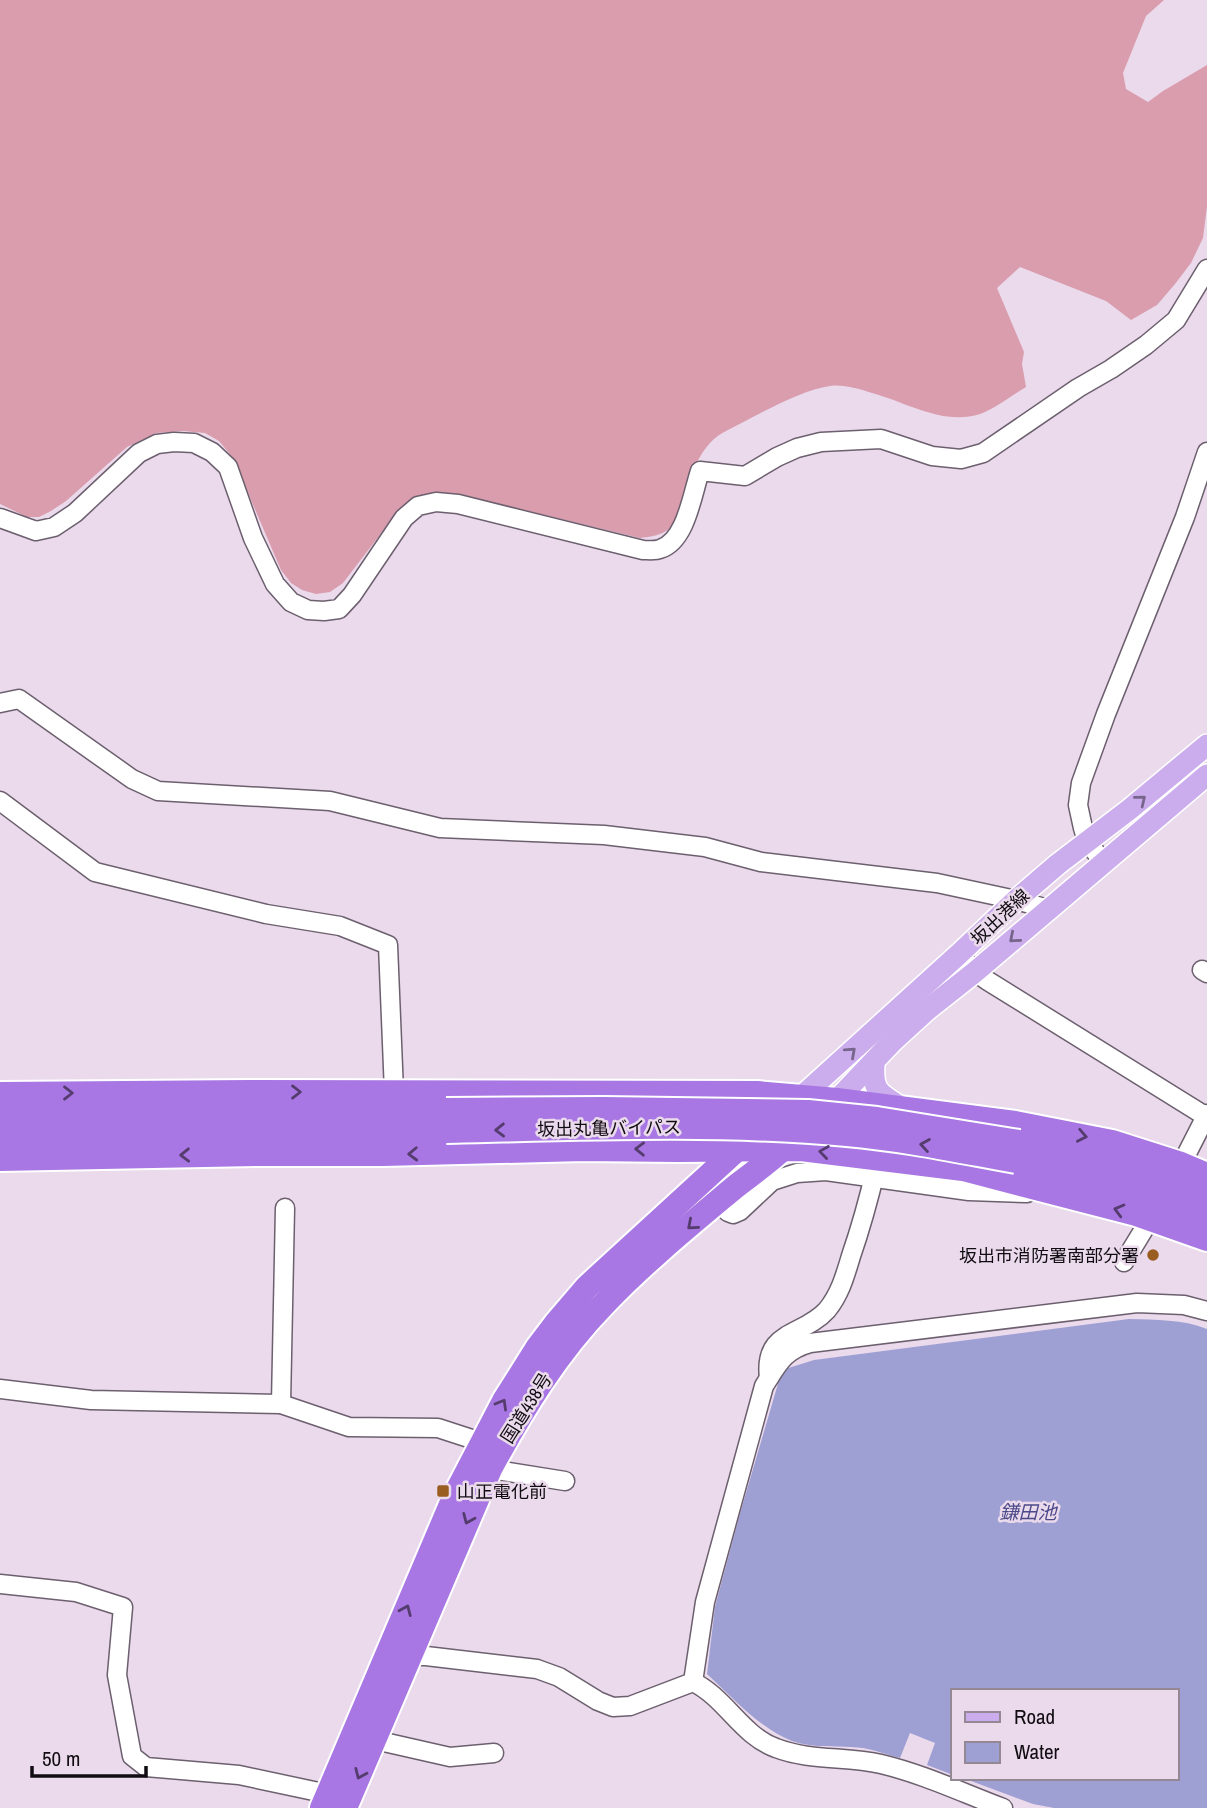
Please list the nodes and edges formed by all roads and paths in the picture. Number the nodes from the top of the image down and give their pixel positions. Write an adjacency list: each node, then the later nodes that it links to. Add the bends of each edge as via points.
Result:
1 (1207, 269): 3 (street, via 1176,320 1146,345 983,453 961,459 932,456 880,439 821,442 797,448 745,476 700,471 681,531 659,550 436,502 418,506 404,518 339,609 308,610 291,603 275,584 228,467 194,443 174,442 139,453 54,527 36,531)
2 (1207, 452): 8 (street, via 1081,783 1078,805)
3 (0, 519)
4 (0, 703): 10 (street, via 19,699 132,779 158,791 330,801 440,828 604,835 705,847 761,862 937,883)
5 (1207, 745): 8 (main road, 坂出港線, one-way to 5)
6 (1207, 775): 9 (main road, 坂出港線)
7 (0, 801): 15 (street, via 95,872 265,914 340,926 388,945)
8 (1087, 841): 9 (street); 10 (main road, 坂出港線)
9 (1103, 862): 11 (main road, 坂出港線)
10 (1016, 900): 11 (street); 12 (main road, 坂出港線)
11 (1048, 909): 13 (main road, 坂出港線, one-way to 13)
12 (959, 954): 13 (street); 17 (main road, 坂出港線, one-way to 12)
13 (975, 972): 14 (main road, 坂出港線, via 927,1010); 21 (street)
14 (874, 1063): 18 (main road, 坂出港線); 19 (main road, via 877,1089)
15 (394, 1092): 16 (highway, one-way to 15); 17 (highway, via 757,1093)
16 (0, 1094)
17 (800, 1098): 18 (highway); 24 (highway, 国道438号)
18 (837, 1100): 19 (highway); 26 (highway, 国道438号)
19 (902, 1108): 30 (highway, one-way to 30, via 1100,1140)
20 (0, 1115): 22 (highway, 坂出丸亀バイパス)
21 (1206, 1116): 30 (street)
22 (446, 1120): 23 (highway, 坂出丸亀バイパス); 27 (highway, 坂出丸亀バイパス, bridge, via 769,1128)
23 (0, 1137)
24 (738, 1149): 25 (highway); 26 (highway); 32 (highway, 国道438号)
25 (678, 1150): 28 (highway, one-way to 28); 36 (highway, via 690,1162 693,1180)
26 (782, 1150): 29 (highway, one-way to 26, via 801,1149); 35 (highway, 国道438号)
27 (1018, 1152): 34 (highway, 坂出丸亀バイパス, via 1106,1163); 39 (highway, 坂出丸亀バイパス)
28 (0, 1159)
29 (876, 1168): 33 (street, via 970,1191); 35 (street, via 797,1173 772,1181 733,1214); 38 (highway, one-way to 29, via 964,1169); 43 (street, via 838,1296 824,1313 778,1341 768,1363)
30 (1179, 1168): 31 (highway)
31 (1207, 1175)
32 (698, 1184): 35 (street); 36 (highway, 国道438号)
33 (1030, 1194)
34 (1207, 1195)
35 (717, 1202): 47 (highway, 国道438号, one-way to 47, via 630,1278 574,1336)
36 (677, 1204): 46 (highway, 国道438号, one-way to 36, via 557,1322 587,1287)
37 (285, 1208): 45 (street)
38 (1153, 1214): 40 (highway); 41 (street)
39 (1207, 1218)
40 (1207, 1239)
41 (1124, 1262)
42 (1207, 1311): 43 (street, via 1137,1303 810,1343 785,1355)
43 (769, 1378): 51 (street, via 705,1602)
44 (0, 1389): 45 (street, via 91,1400)
45 (281, 1404): 46 (street, via 349,1427 438,1428)
46 (481, 1442): 50 (highway, 国道438号, one-way to 46, via 454,1495)
47 (490, 1469): 48 (street); 50 (highway, 国道438号, one-way to 50)
48 (565, 1480)
49 (0, 1584): 54 (street, via 76,1592 123,1608 117,1675 132,1756 146,1767 239,1775)
50 (399, 1656): 51 (street, via 537,1669 613,1707 631,1706); 52 (highway, 国道438号); 54 (highway, 国道438号)
51 (692, 1682): 55 (street, via 705,1688 772,1747 800,1756 848,1759 908,1771)
52 (375, 1740): 53 (street, via 450,1757); 54 (highway, 国道438号, one-way to 54)
53 (494, 1752)
54 (336, 1803)
55 (1003, 1808)

